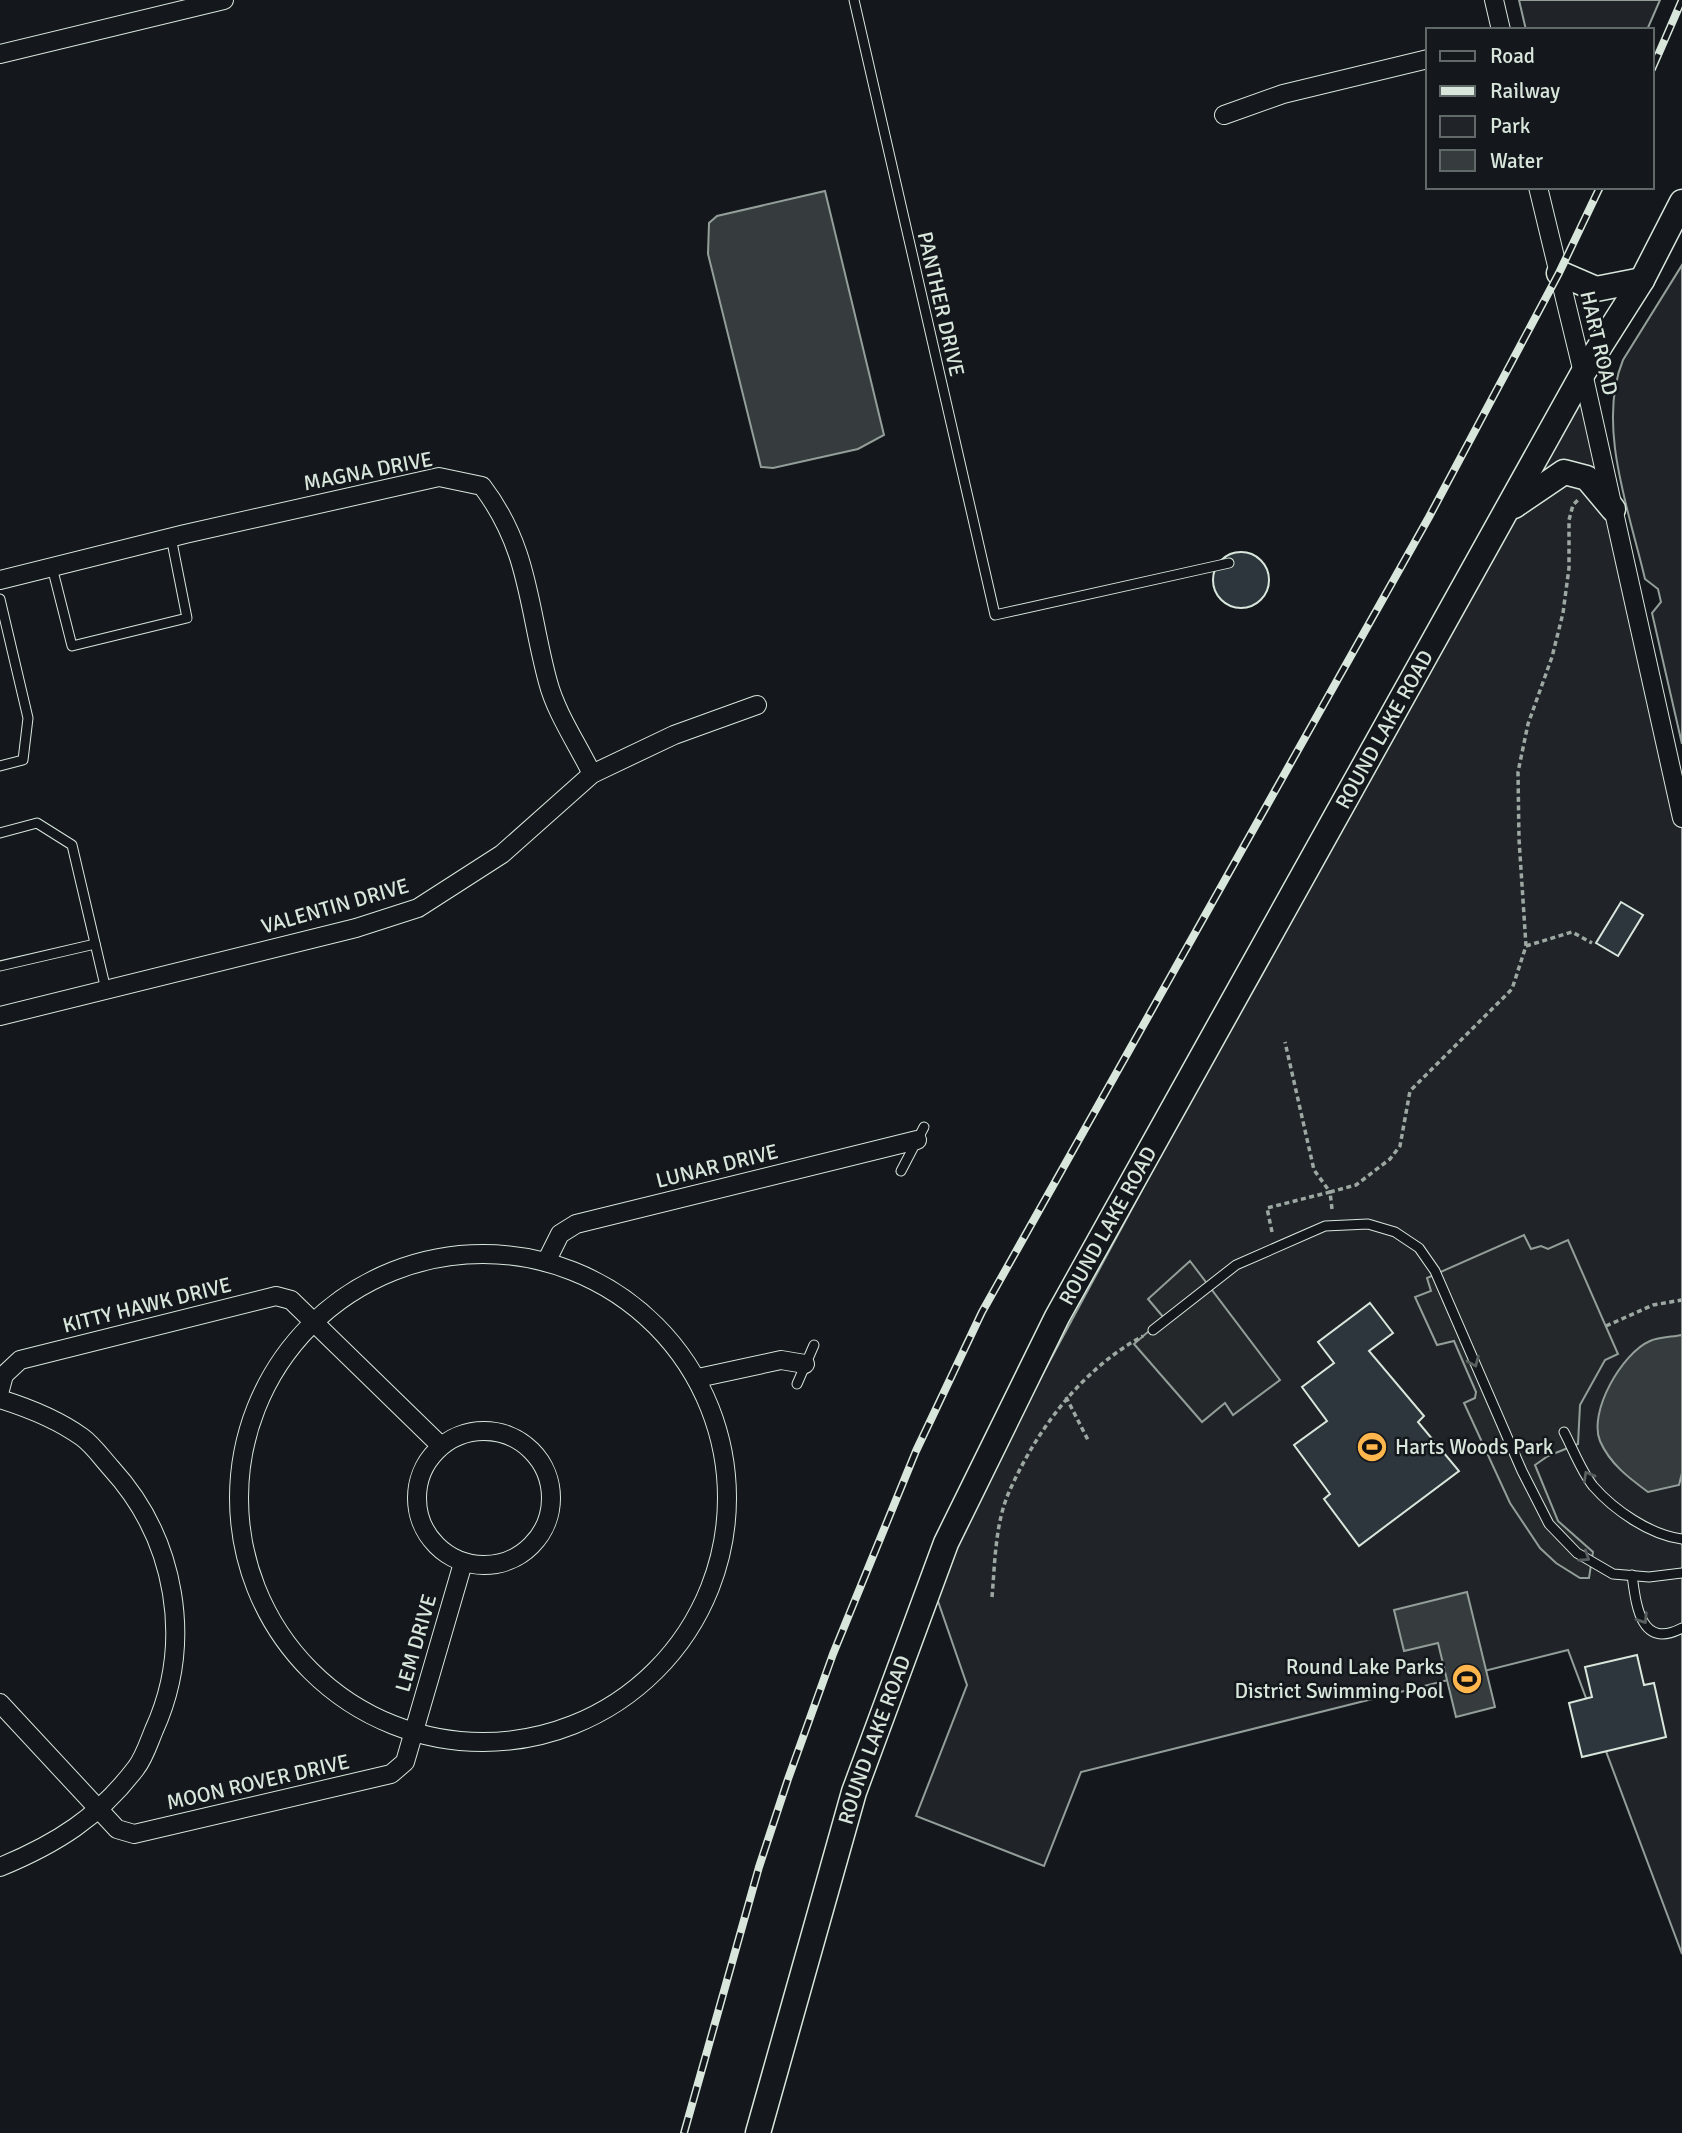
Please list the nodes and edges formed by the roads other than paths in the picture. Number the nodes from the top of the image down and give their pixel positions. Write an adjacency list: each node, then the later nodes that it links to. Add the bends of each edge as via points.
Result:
1 (224, 0): 5 (street)
2 (854, 0): 16 (lane, PANTHER DRIVE, via 995,615)
3 (1494, 0): 4 (street)
4 (1501, 28)
5 (0, 54)
6 (1426, 59): 7 (street, via 1283,94)
7 (1224, 116)
8 (1538, 189): 10 (street, HART ROAD)
9 (1682, 202): 11 (main road, ROUND LAKE ROAD)
10 (1559, 273): 11 (main road, via 1595,289); 12 (street, HART ROAD)
11 (1642, 280): 12 (main road, ROUND LAKE ROAD)
12 (1583, 373): 13 (street, HART ROAD); 14 (main road, ROUND LAKE ROAD)
13 (1613, 509): 14 (main road, via 1587,478 1564,472); 23 (street, HART ROAD)
14 (1505, 513): 51 (main road, ROUND LAKE ROAD, via 1057,1317 946,1543 854,1792)
15 (172, 537): 17 (street, MAGNA DRIVE); 17 (lane, via 187,618 72,646); 22 (street, MAGNA DRIVE, via 439,477 482,485 515,538 548,685)
16 (1229, 563)
17 (52, 567): 18 (street, MAGNA DRIVE)
18 (0, 580)
19 (0, 599): 21 (lane, via 28,718 23,760)
20 (757, 705): 22 (street, VALENTIN DRIVE, via 674,735)
21 (0, 766)
22 (592, 774): 27 (street, VALENTIN DRIVE, via 502,854 418,908 356,928)
23 (1682, 818)
24 (0, 832): 25 (lane, via 37,823 72,845)
25 (95, 944): 26 (lane); 27 (lane)
26 (0, 966)
27 (106, 990): 28 (street, VALENTIN DRIVE)
28 (0, 1016)
29 (921, 1133): 30 (lane); 31 (street, LUNAR DRIVE, via 576,1224 560,1234)
30 (901, 1171)
31 (547, 1262): 32 (street, via 466,1254 404,1267 346,1295); 36 (street, via 580,1273 625,1298 667,1336)
32 (313, 1323): 38 (street, KITTY HAWK DRIVE, via 291,1300 276,1296 20,1360 4,1375); 41 (street); 48 (street, via 260,1393 244,1441 238,1490 245,1545 260,1598 284,1640 315,1677 353,1706)
33 (1153, 1330): 45 (lane, one-way to 45, via 1236,1265 1325,1226 1368,1224 1395,1232 1419,1248 1435,1270 1549,1524 1577,1553 1613,1573)
34 (814, 1345): 35 (lane)
35 (806, 1364): 36 (street, via 781,1360); 37 (lane)
36 (698, 1378): 48 (street, via 716,1424 727,1481 726,1527 717,1569 695,1618 652,1673 608,1709 556,1731 505,1742 451,1742)
37 (797, 1384)
38 (0, 1390)
39 (0, 1399): 49 (street, via 39,1412 83,1438 124,1482 151,1521 167,1564 177,1618 173,1673 138,1766)
40 (1564, 1432): 42 (lane, one-way to 40, via 1631,1519 1592,1485)
41 (441, 1446): 43 (street, via 427,1461 419,1480 418,1511 430,1539); 43 (street, via 460,1434 483,1430 506,1434 527,1446 542,1464 550,1485 551,1508 543,1531 529,1549 509,1561 486,1566)
42 (1682, 1539)
43 (463, 1563): 48 (street, LEM DRIVE)
44 (1682, 1573): 45 (lane)
45 (1632, 1576): 46 (lane, one-way to 46, via 1637,1610 1647,1628 1660,1634)
46 (1682, 1628)
47 (0, 1703): 49 (street, MOON ROVER DRIVE)
48 (413, 1736): 49 (street, MOON ROVER DRIVE, via 405,1762 391,1774 134,1834 117,1829)
49 (100, 1810): 50 (street, via 46,1848)
50 (0, 1867)
51 (758, 2133)

